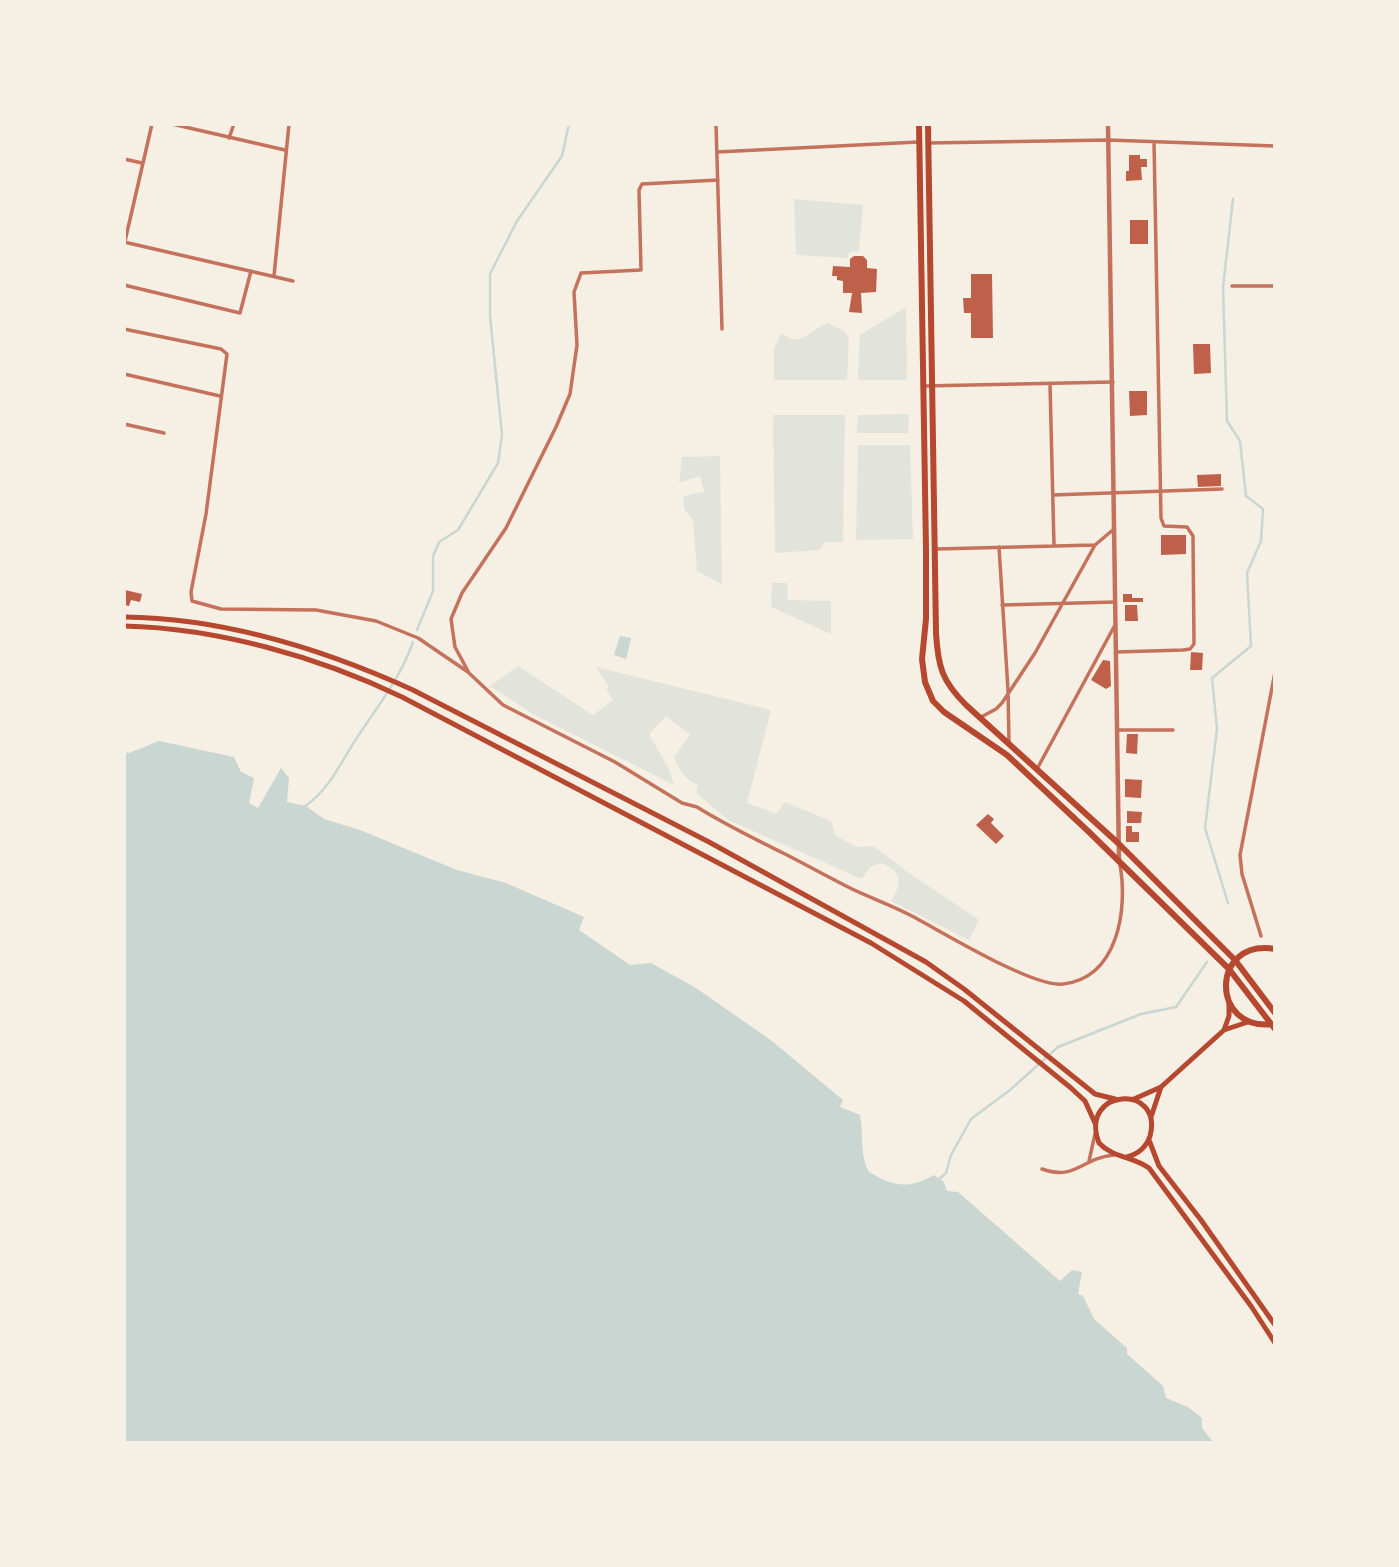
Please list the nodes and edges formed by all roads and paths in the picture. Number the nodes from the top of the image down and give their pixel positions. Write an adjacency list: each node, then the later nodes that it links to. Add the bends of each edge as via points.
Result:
1 (152, 124): 18 (street)
2 (172, 124): 9 (street)
3 (234, 124): 9 (street)
4 (289, 124): 15 (street)
5 (716, 124): 16 (street)
6 (919, 124): 11 (main road)
7 (928, 124): 13 (main road)
8 (1108, 124): 10 (street)
9 (229, 138): 15 (street)
10 (1108, 140): 12 (street); 13 (street); 30 (street)
11 (919, 142): 16 (street); 32 (main road)
12 (1154, 142): 14 (street); 38 (street)
13 (928, 143): 33 (main road)
14 (1275, 146)
15 (285, 150): 22 (street)
16 (717, 152): 19 (street)
17 (124, 159): 18 (street)
18 (142, 163): 20 (street)
19 (719, 180): 28 (street); 54 (street, via 642,184 641,270 581,273 574,292 577,345 570,394 506,528 462,593 451,619 454,647)
20 (124, 243): 21 (street)
21 (251, 271): 22 (street); 24 (street, via 240,313)
22 (274, 276): 23 (street)
23 (293, 281)
24 (124, 285)
25 (1232, 286): 26 (street)
26 (1275, 286)
27 (124, 329): 34 (street, via 225,351)
28 (722, 329)
29 (124, 374): 34 (street)
30 (1113, 382): 31 (street); 39 (street)
31 (1050, 384): 33 (street); 40 (street)
32 (923, 386): 33 (street); 62 (main road, via 926,610 922,659 927,691 944,712 1007,755)
33 (932, 386): 45 (main road)
34 (220, 396): 54 (street, via 192,601 221,609 316,610 366,619 413,636)
35 (124, 424): 36 (street)
36 (164, 433)
37 (1222, 489): 38 (street)
38 (1160, 492): 39 (street); 52 (street, via 1163,525 1187,527 1193,536 1195,644 1182,650)
39 (1115, 493): 40 (street); 41 (street)
40 (1053, 495): 43 (street)
41 (1115, 527): 42 (street); 46 (street)
42 (1094, 545): 43 (street); 47 (street)
43 (1054, 546): 44 (street)
44 (999, 547): 45 (street); 48 (street)
45 (935, 549): 56 (main road, via 939,665 945,681)
46 (1115, 603): 47 (street); 50 (street)
47 (1060, 604): 48 (street); 55 (street, via 1035,653)
48 (1002, 605): 55 (street)
49 (124, 617): 73 (main road, via 206,624 276,640 366,669 413,690 709,842 926,962 1095,1094)
50 (1115, 625): 52 (street); 60 (street)
51 (124, 626): 76 (main road, via 204,633 291,656 373,683 479,737 920,972 964,1001 1071,1088 1085,1101)
52 (1116, 652): 57 (street)
53 (1275, 672): 63 (street, via 1240,855)
54 (469, 673): 62 (street, via 503,705 615,762 682,803 1046,983 1077,981 1107,959 1121,905)
55 (1008, 690): 56 (street, via 996,709); 59 (street)
56 (979, 718): 59 (main road)
57 (1119, 730): 58 (street); 61 (street)
58 (1173, 730)
59 (1009, 743): 60 (main road)
60 (1037, 769): 61 (main road)
61 (1118, 843): 62 (street); 65 (main road)
62 (1119, 862): 66 (main road)
63 (1261, 936)
64 (1275, 949): 65 (main road, via 1254,949)
65 (1235, 960): 66 (main road); 68 (main road)
66 (1229, 969): 67 (main road, via 1225,980); 70 (main road)
67 (1229, 1004): 69 (main road); 71 (main road)
68 (1275, 1013)
69 (1248, 1022): 70 (main road); 71 (main road)
70 (1274, 1026)
71 (1224, 1030): 72 (main road)
72 (1161, 1087): 74 (main road); 75 (main road)
73 (1115, 1099): 74 (main road); 76 (main road)
74 (1133, 1099): 75 (main road)
75 (1151, 1117): 78 (main road)
76 (1095, 1123): 77 (main road)
77 (1095, 1134): 79 (main road); 81 (street)
78 (1149, 1139): 80 (main road, via 1143,1149); 83 (main road, via 1159,1166)
79 (1114, 1155): 80 (main road); 81 (street)
80 (1127, 1157): 84 (main road, via 1149,1168)
81 (1089, 1161): 82 (street, via 1069,1173)
82 (1042, 1169)
83 (1275, 1325)
84 (1275, 1343)

